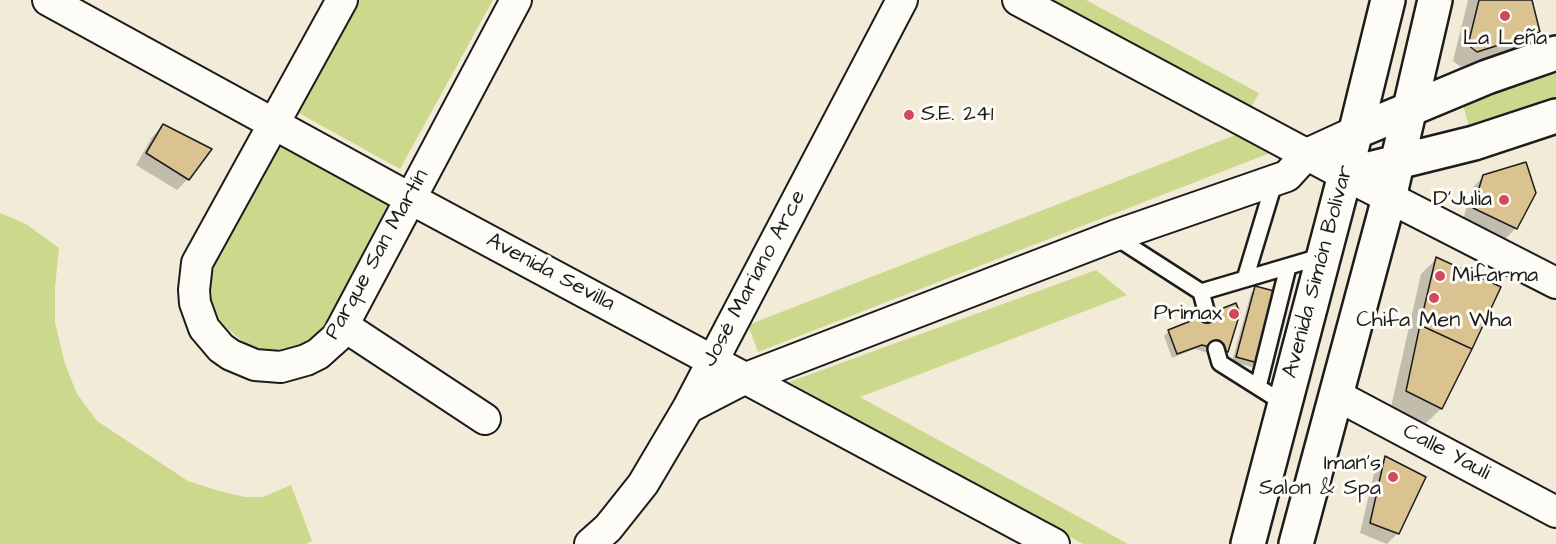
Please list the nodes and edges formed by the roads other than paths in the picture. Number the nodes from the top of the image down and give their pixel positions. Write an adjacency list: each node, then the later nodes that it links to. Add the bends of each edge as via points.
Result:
1 (48, 0): 11 (street, Avenida Sevilla)
2 (342, 0): 11 (street, Parque San Martín)
3 (516, 0): 18 (street, Parque San Martín)
4 (902, 0): 28 (street, José Mariano Arce)
5 (1018, 0): 13 (street)
6 (1388, 0): 12 (main road, Avenida Simón Bolivar)
7 (1435, 0): 9 (main road)
8 (1556, 53): 9 (main road)
9 (1411, 109): 12 (main road); 14 (main road)
10 (1556, 116): 14 (main road, via 1474,143)
11 (273, 124): 18 (street, Avenida Sevilla); 26 (street, Parque San Martín, via 197,263 194,290 199,316 212,338 226,351 243,361 268,367 294,365 312,357 328,346)
12 (1355, 132): 13 (street); 15 (main road, Avenida Simón Bolivar)
13 (1307, 154): 15 (street); 16 (street)
14 (1398, 161): 15 (main road); 17 (main road)
15 (1345, 175): 16 (street, via 1310,182); 17 (street); 20 (main road, Avenida Simón Bolivar)
16 (1281, 178): 19 (street); 22 (lane)
17 (1389, 198): 23 (street); 31 (main road)
18 (411, 199): 26 (street, Parque San Martín); 28 (street, Avenida Sevilla)
19 (1114, 236): 24 (lane); 29 (street)
20 (1323, 256): 21 (lane); 30 (main road, Avenida Simón Bolivar)
21 (1288, 267): 22 (lane); 30 (lane)
22 (1245, 279): 24 (lane)
23 (1556, 283)
24 (1201, 292): 25 (lane)
25 (1207, 314)
26 (344, 326): 33 (street)
27 (1216, 349): 30 (lane, via 1220,363)
28 (712, 360): 29 (street, Avenida Sevilla); 32 (street, José Mariano Arce)
29 (746, 378): 32 (street); 36 (street, Avenida Sevilla)
30 (1271, 395): 37 (main road, Avenida Simón Bolivar)
31 (1336, 395): 34 (street, Calle Yauli); 38 (main road)
32 (688, 408): 35 (street, José Mariano Arce, via 643,484)
33 (484, 419)
34 (1556, 512)
35 (590, 544)
36 (1054, 544)
37 (1248, 544)
38 (1296, 544)

